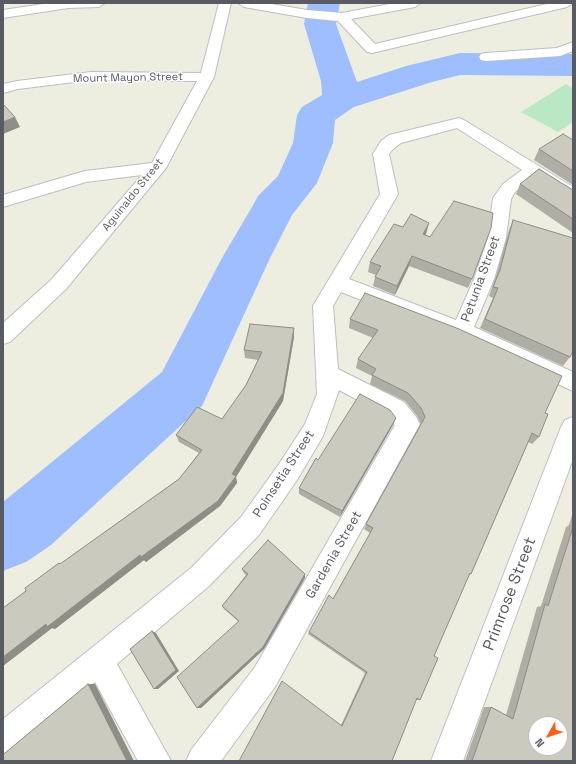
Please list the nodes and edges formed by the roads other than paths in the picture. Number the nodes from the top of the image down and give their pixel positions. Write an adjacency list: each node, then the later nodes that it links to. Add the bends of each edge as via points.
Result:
1 (99, 3): 6 (street, via 68,4)
2 (225, 3): 10 (street, Aguinaldo Street)
3 (244, 3): 7 (street)
4 (414, 3): 7 (street)
5 (567, 3): 7 (street, via 372,49)
6 (3, 14)
7 (336, 17)
8 (573, 46): 9 (street, via 560,52)
9 (486, 57)
10 (207, 77): 11 (street, Mount Mayon Street, via 91,76); 12 (street, Aguinaldo Street)
11 (3, 89)
12 (158, 168): 15 (street, via 85,177); 18 (street, Aguinaldo Street, via 59,284)
13 (534, 170): 14 (street); 16 (street, Poinsetia Street, via 459,123 395,139 381,154 389,194); 17 (street, Petunia Street, via 509,188 502,198 497,238 484,279)
14 (573, 195)
15 (3, 201)
16 (336, 282): 17 (street); 19 (street, Poinsetia Street, via 323,306)
17 (462, 331): 20 (street)
18 (3, 336)
19 (328, 374): 22 (street, Poinsetia Street, via 328,394 315,429 250,526 200,577); 25 (street, Gardenia Street, via 396,409 408,424 265,677)
20 (573, 382)
21 (573, 427): 26 (street, Primrose Street)
22 (99, 660): 23 (street, Poinsetia Street); 24 (street)
23 (3, 739)
24 (155, 761)
25 (202, 761)
26 (447, 761)

